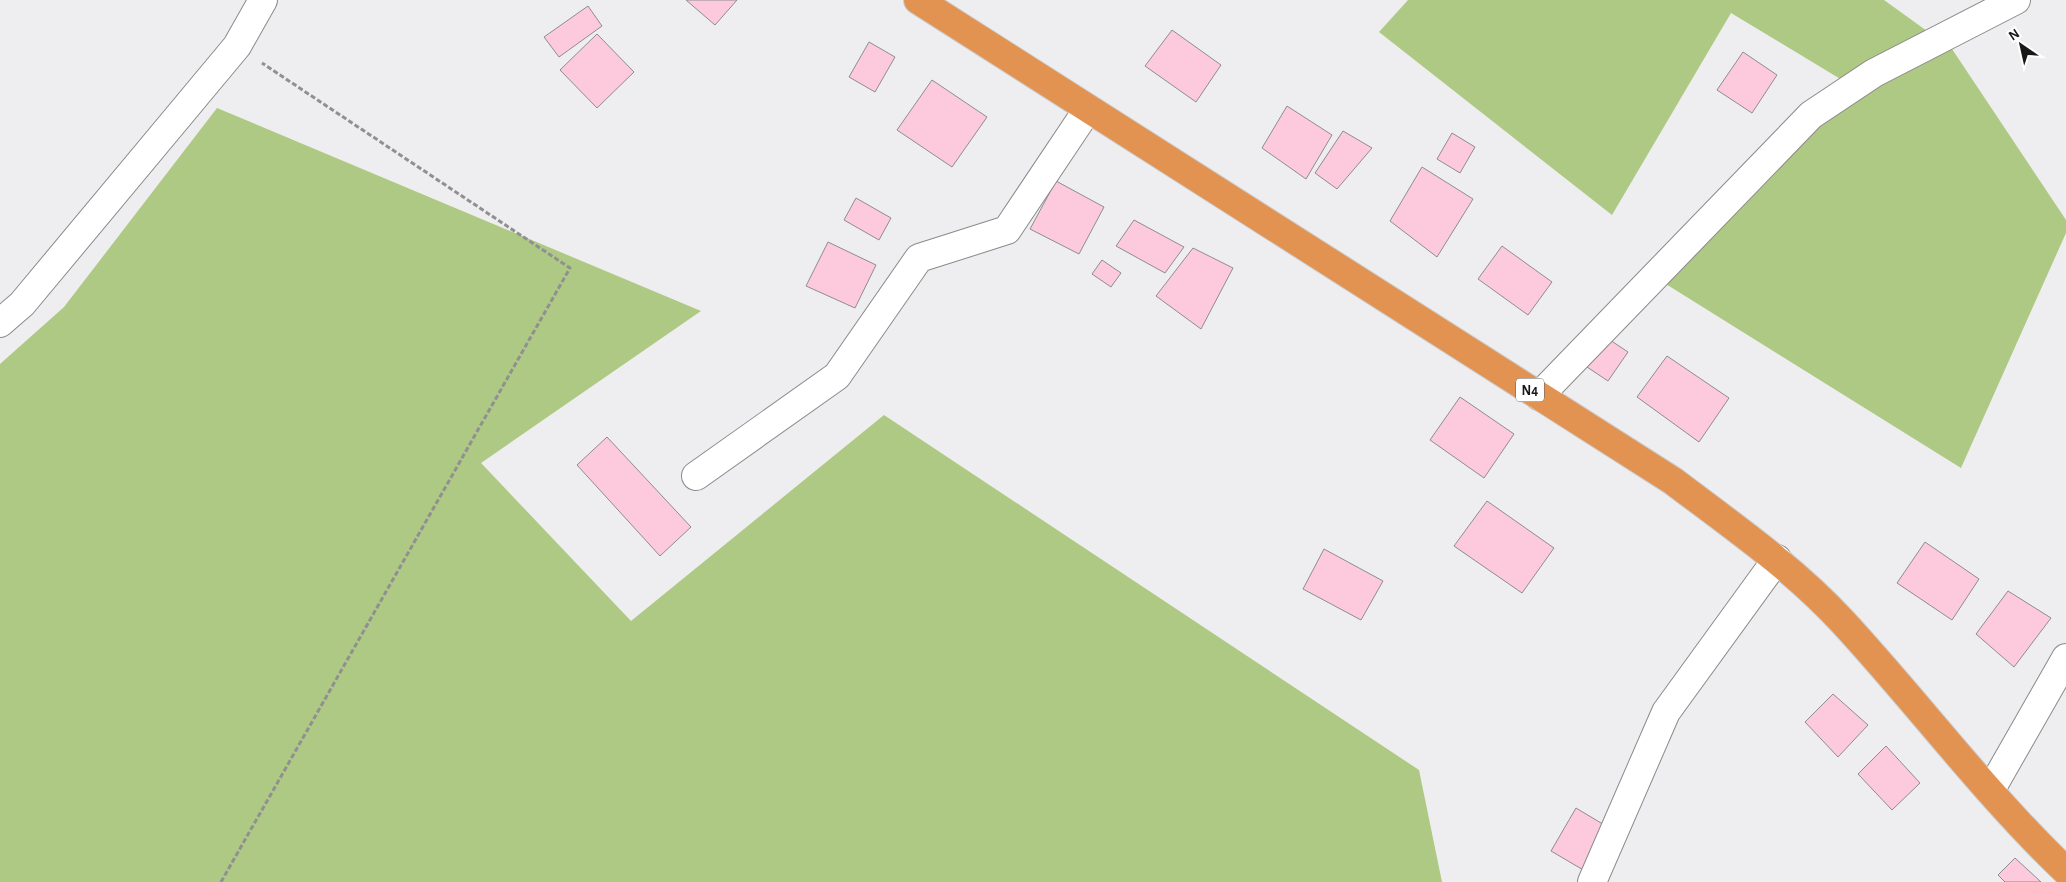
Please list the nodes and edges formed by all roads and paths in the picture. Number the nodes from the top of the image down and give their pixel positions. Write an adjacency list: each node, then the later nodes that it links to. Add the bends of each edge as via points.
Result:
1 (263, 0): 4 (street)
2 (918, 0): 5 (highway, N4)
3 (2016, 0): 7 (street, via 1874,73 1811,115)
4 (237, 46): 6 (street, via 22,304); 13 (path, via 570,268)
5 (1088, 109): 7 (highway, N4); 8 (street, via 1007,230 919,258 837,376)
6 (0, 324)
7 (1539, 396): 9 (highway, N4, via 1673,481)
8 (696, 476)
9 (1777, 559): 11 (highway, N4, via 1841,620); 14 (street, via 1666,712)
10 (2066, 658): 11 (street)
11 (1990, 791): 12 (highway, N4, via 2029,836)
12 (2066, 871)
13 (221, 882)
14 (1592, 882)

